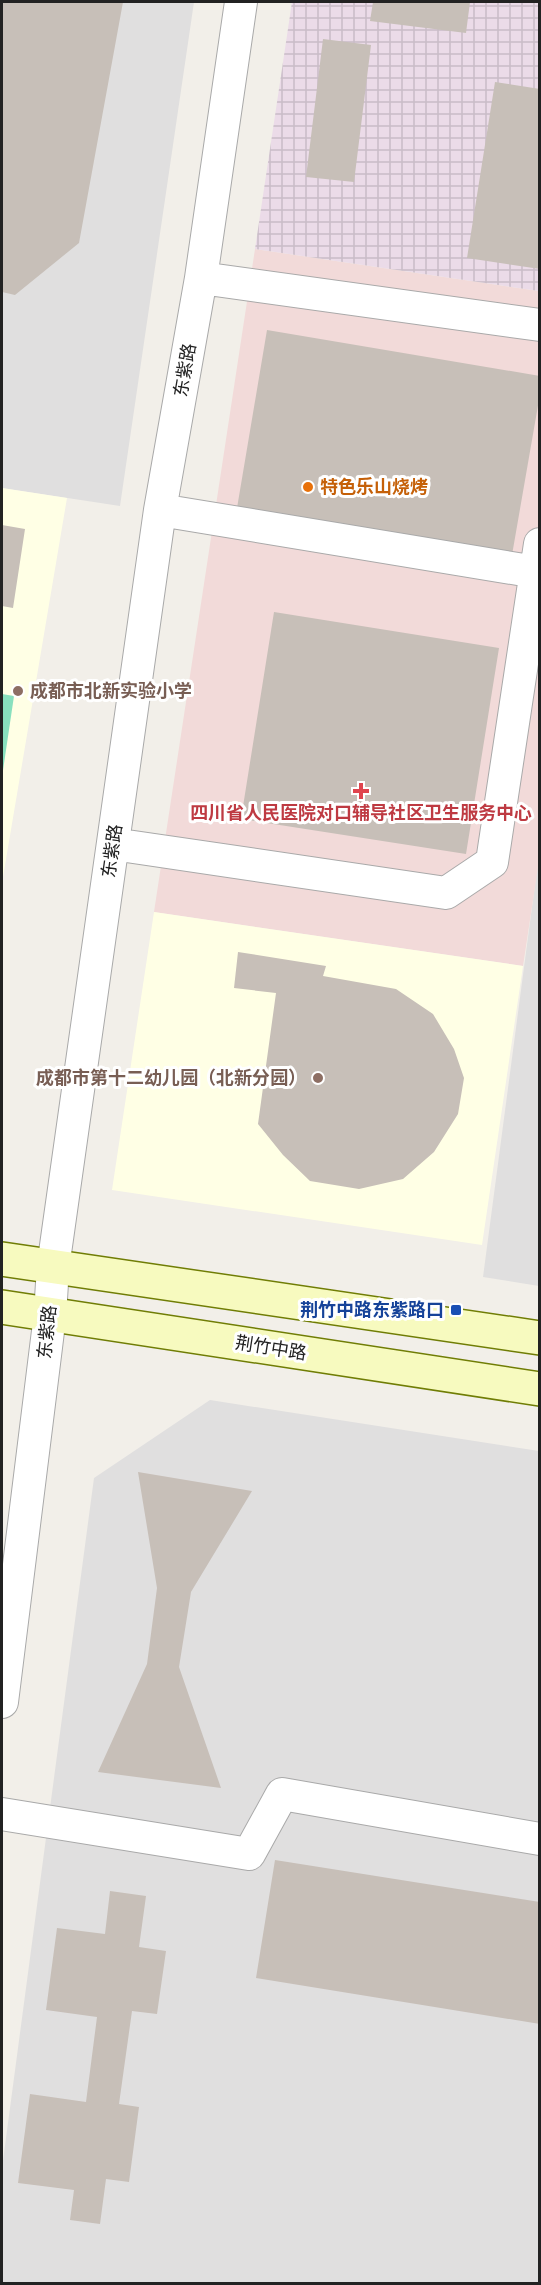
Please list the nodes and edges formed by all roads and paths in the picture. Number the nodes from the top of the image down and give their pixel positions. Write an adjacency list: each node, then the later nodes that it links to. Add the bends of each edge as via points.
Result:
1 (241, 2): 2 (street, 东紫路)
2 (201, 278): 3 (street); 4 (street, 东紫路)
3 (540, 325)
4 (160, 510): 5 (street); 6 (street, 东紫路)
5 (538, 558): 6 (street, via 492,862 446,893)
6 (113, 844): 8 (street, 东紫路)
7 (2, 1259): 8 (main road)
8 (53, 1267): 10 (street, 东紫路); 11 (main road)
9 (2, 1308): 10 (main road, 荆竹中路)
10 (50, 1315): 12 (main road, 荆竹中路); 13 (street, 东紫路)
11 (540, 1338)
12 (540, 1389)
13 (2, 1702)
14 (2, 1814): 15 (street, via 249,1854 282,1794)
15 (540, 1839)

